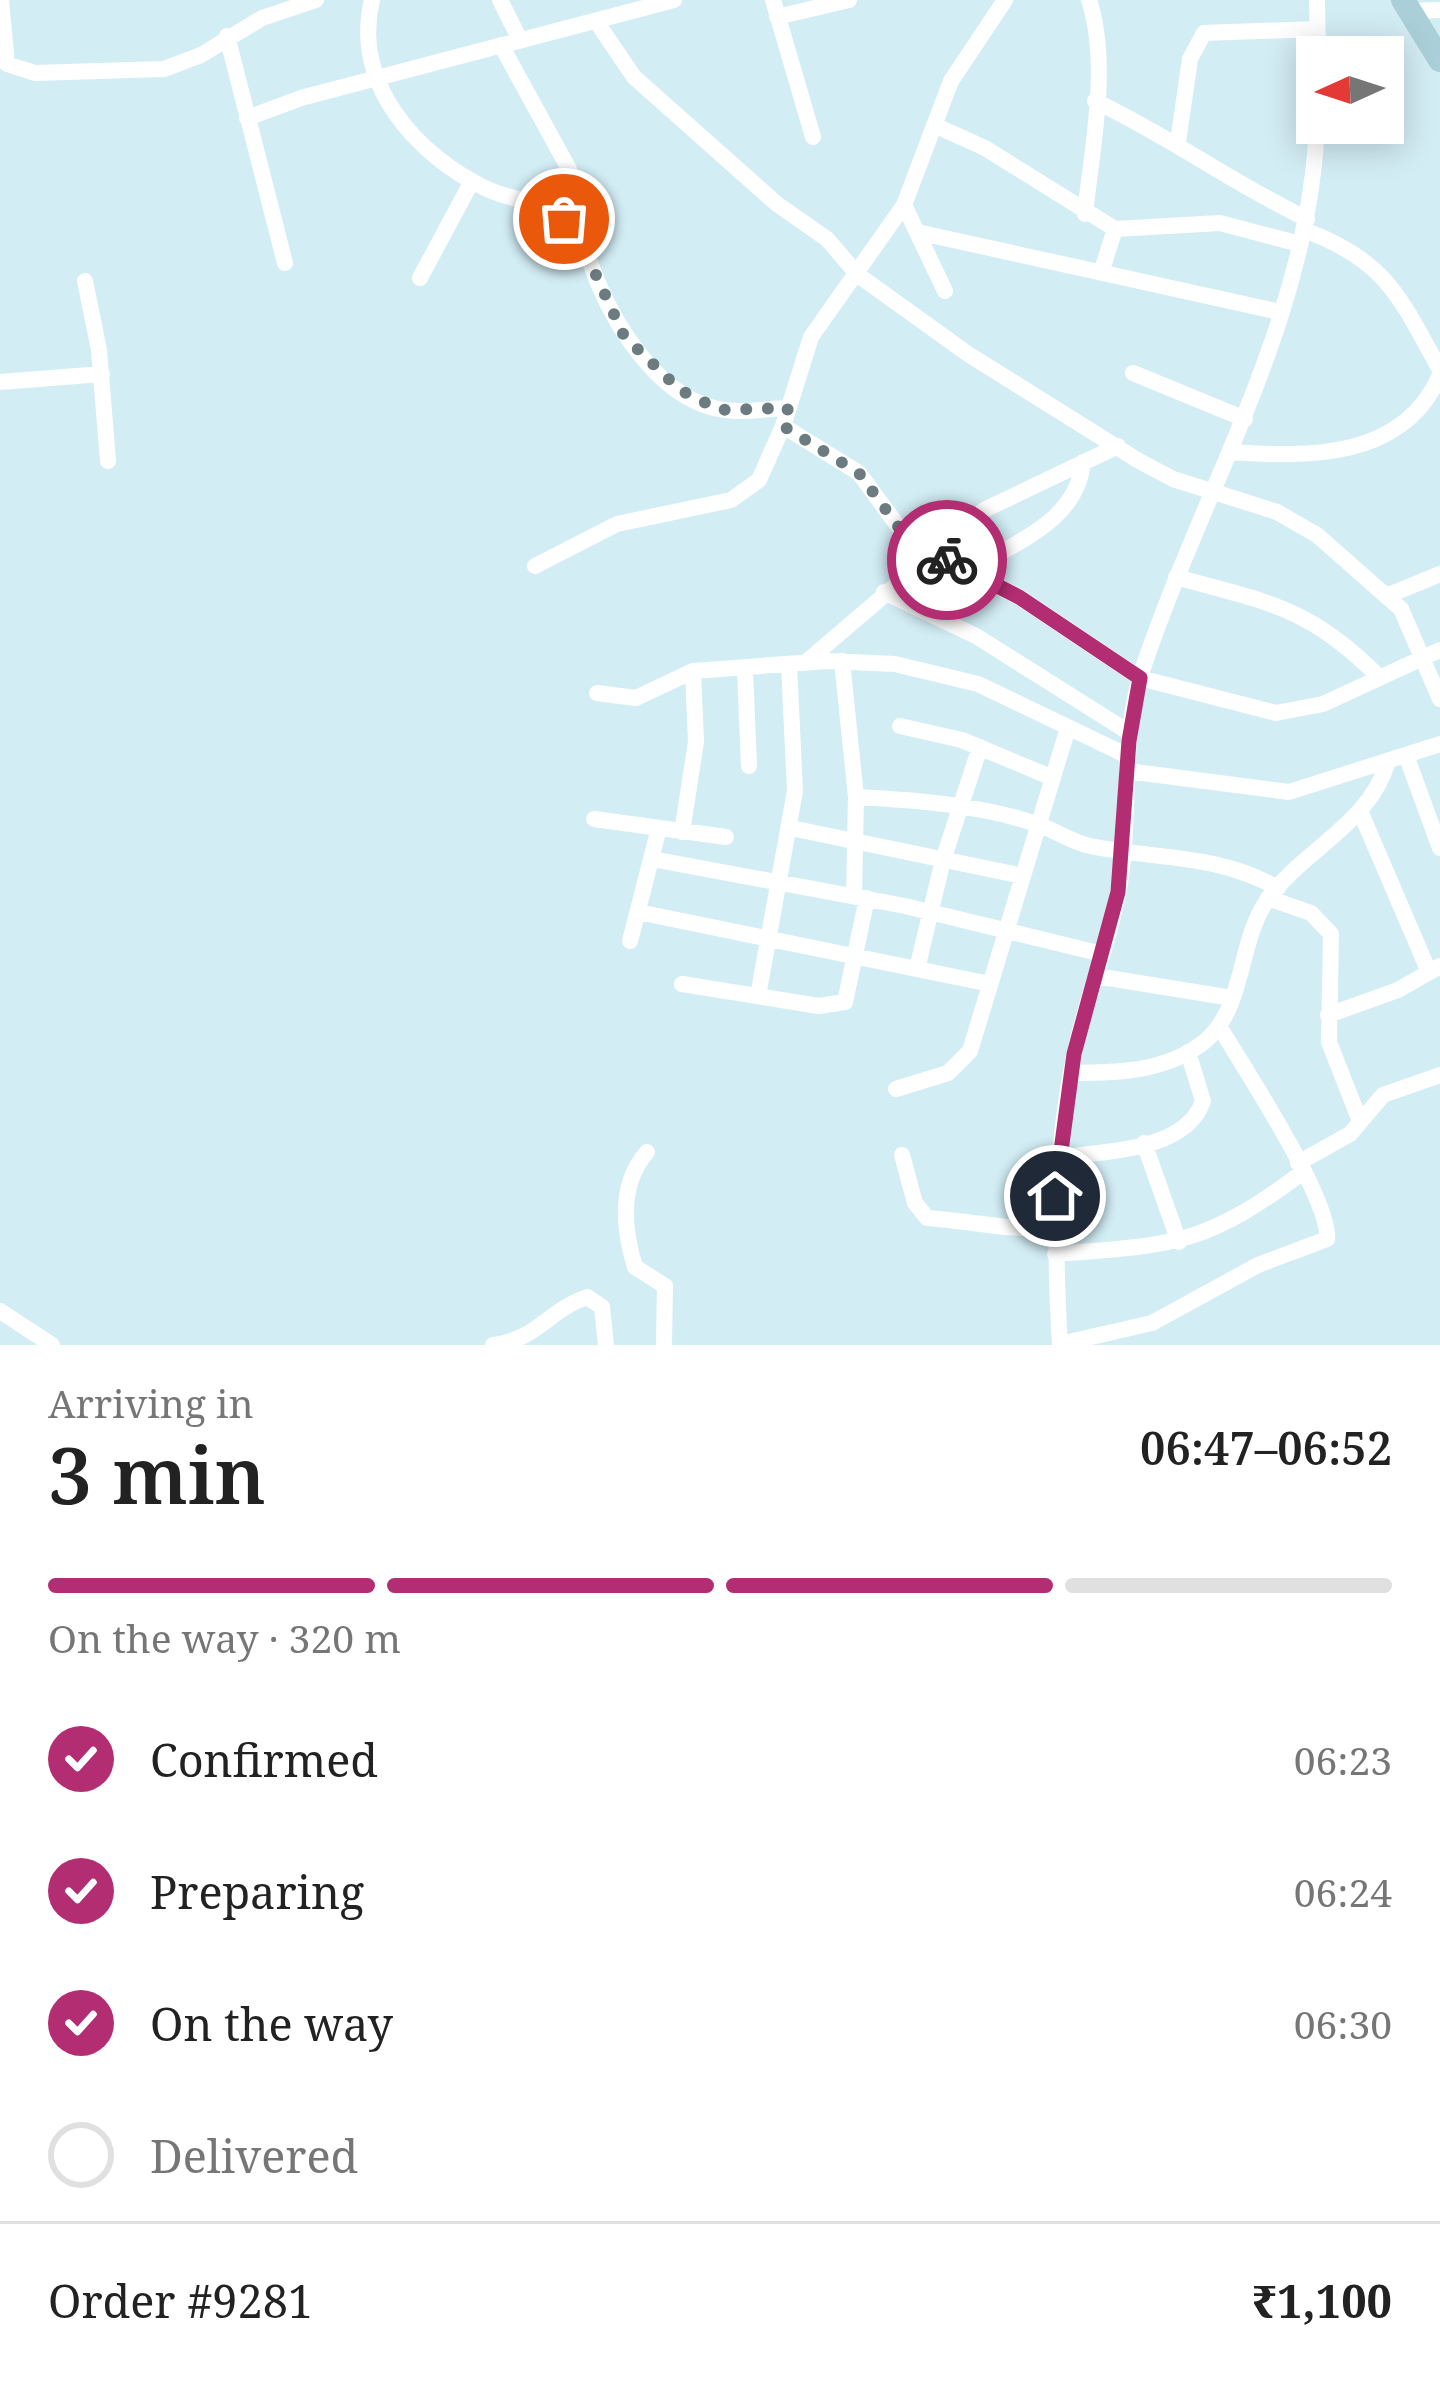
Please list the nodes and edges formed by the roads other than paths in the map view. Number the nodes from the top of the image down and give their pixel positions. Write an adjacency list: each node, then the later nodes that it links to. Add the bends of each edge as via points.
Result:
1 (1, 0): 15 (street, via 4,57 22,72 164,69)
2 (316, 0): 15 (street)
3 (373, 0): 20 (street, via 368,26)
4 (500, 0): 17 (street)
5 (674, 0): 13 (street)
6 (849, 0): 11 (street)
7 (1005, 0): 23 (street, via 965,54)
8 (1089, 0): 21 (street)
9 (1317, 0): 14 (street)
10 (1407, 6): 12 (street); 19 (main road)
11 (775, 9): 24 (street)
12 (1440, 10)
13 (596, 21): 17 (street); 36 (street, via 634,77 827,239)
14 (1317, 29): 16 (street); 25 (street, via 1204,33 1190,59)
15 (226, 36): 22 (street)
16 (1317, 36)
17 (520, 40): 18 (street)
18 (501, 45): 20 (street); 30 (street, via 568,169)
19 (1440, 60)
20 (377, 78): 22 (street); 27 (street, via 400,122)
21 (1095, 101): 25 (street); 29 (street)
22 (248, 118): 34 (street)
23 (934, 125): 28 (street); 29 (street, via 985,148)
24 (813, 137)
25 (1178, 142): 32 (street)
26 (1314, 144): 32 (street)
27 (472, 182): 30 (street); 37 (street)
28 (904, 206): 33 (street); 36 (street)
29 (1085, 214): 31 (street)
30 (570, 224): 45 (street, via 624,336 680,390 720,410)
31 (1114, 229): 32 (street, via 1220,223); 35 (street)
32 (1304, 231): 40 (street); 43 (street, via 1381,271)
33 (917, 232): 35 (street); 39 (street)
34 (285, 263)
35 (1101, 273): 40 (street)
36 (858, 275): 45 (street, via 811,337); 47 (street)
37 (421, 278)
38 (85, 281): 42 (street)
39 (945, 290)
40 (1280, 312): 46 (street)
41 (1133, 373): 46 (street)
42 (101, 374): 44 (street); 49 (street)
43 (1439, 380): 48 (street, via 1408,416 1347,452)
44 (0, 382)
45 (785, 417): 52 (street, via 859,473); 53 (street, via 767,467 745,493 617,524)
46 (1246, 418): 48 (street)
47 (1118, 446): 50 (street); 51 (street)
48 (1231, 452): 51 (street)
49 (108, 461)
50 (1082, 462): 52 (street, via 1000,500); 54 (street, via 1078,492 1061,514)
51 (1211, 491): 56 (street); 58 (street, via 1303,526)
52 (926, 556): 54 (street); 57 (street)
53 (535, 566)
54 (968, 571): 65 (street)
55 (1440, 574): 58 (street)
56 (1177, 577): 64 (street, via 1298,612 1340,637); 65 (street)
57 (884, 592): 61 (street); 70 (street, via 976,636)
58 (1389, 596): 59 (street)
59 (1432, 653): 64 (street); 67 (street)
60 (842, 661): 61 (street); 69 (street, via 952,675); 77 (street)
61 (797, 664): 62 (street); 82 (street)
62 (746, 670): 63 (street); 75 (street)
63 (693, 671): 66 (street, via 636,698); 84 (street, via 695,756)
64 (1379, 677): 65 (street, via 1285,713)
65 (1140, 678): 70 (street)
66 (597, 693)
67 (1440, 699)
68 (900, 726): 72 (street)
69 (1067, 731): 74 (street); 76 (street)
70 (1130, 733): 74 (street)
71 (1440, 744): 73 (street)
72 (980, 747): 76 (street); 78 (street)
73 (1397, 758): 74 (street, via 1289,792); 79 (street); 87 (street)
74 (1127, 764): 88 (street)
75 (749, 766)
76 (1053, 778): 81 (street)
77 (856, 796): 78 (street); 86 (street)
78 (958, 808): 81 (street); 90 (street)
79 (1360, 811): 93 (street); 103 (street)
80 (594, 819): 83 (street)
81 (1038, 824): 88 (street); 91 (street)
82 (791, 828): 86 (street); 92 (street)
83 (659, 829): 84 (street); 89 (street)
84 (682, 832): 85 (street)
85 (726, 837)
86 (858, 842): 90 (street); 94 (street)
87 (1440, 848)
88 (1124, 852): 93 (street, via 1227,863); 100 (street)
89 (652, 859): 92 (street); 95 (street)
90 (943, 860): 91 (street); 96 (street)
91 (1023, 876): 97 (street)
92 (780, 881): 94 (street); 98 (street)
93 (1273, 893): 108 (street); 109 (street, via 1331,934)
94 (860, 897): 96 (street); 101 (street)
95 (638, 912): 98 (street); 99 (street)
96 (931, 912): 97 (street); 102 (street)
97 (1007, 930): 100 (street); 106 (street)
98 (769, 938): 101 (street); 107 (street)
99 (630, 941)
100 (1102, 954): 104 (street)
101 (856, 956): 102 (street); 107 (street, via 845,1003)
102 (917, 969): 106 (street)
103 (1434, 969): 109 (street)
104 (1096, 976): 108 (street); 112 (street)
105 (682, 983): 107 (street)
106 (990, 984): 114 (street, via 963,1060)
107 (758, 996)
108 (1232, 998): 110 (street)
109 (1328, 1015): 115 (street, via 1333,1057)
110 (1220, 1026): 111 (street); 120 (street)
111 (1188, 1052): 112 (street, via 1143,1070); 116 (street, via 1200,1109 1186,1126)
112 (1071, 1073): 119 (street)
113 (1440, 1076): 115 (street, via 1383,1096)
114 (896, 1089)
115 (1360, 1121): 120 (street)
116 (1144, 1143): 119 (street); 122 (street)
117 (647, 1152): 129 (street, via 631,1172 626,1202 635,1267 665,1286)
118 (902, 1156): 121 (street, via 915,1203 928,1218 973,1219 1011,1232)
119 (1058, 1158): 121 (street)
120 (1300, 1167): 122 (street, via 1221,1228); 125 (street, via 1329,1233 1322,1243 1258,1264 1152,1323)
121 (1054, 1228): 123 (street)
122 (1179, 1242): 123 (street)
123 (1055, 1254): 125 (street)
124 (0, 1311): 126 (street)
125 (1060, 1344)
126 (52, 1345)
127 (493, 1345): 128 (street, via 532,1335 587,1297 602,1307)
128 (606, 1345)
129 (664, 1345)

